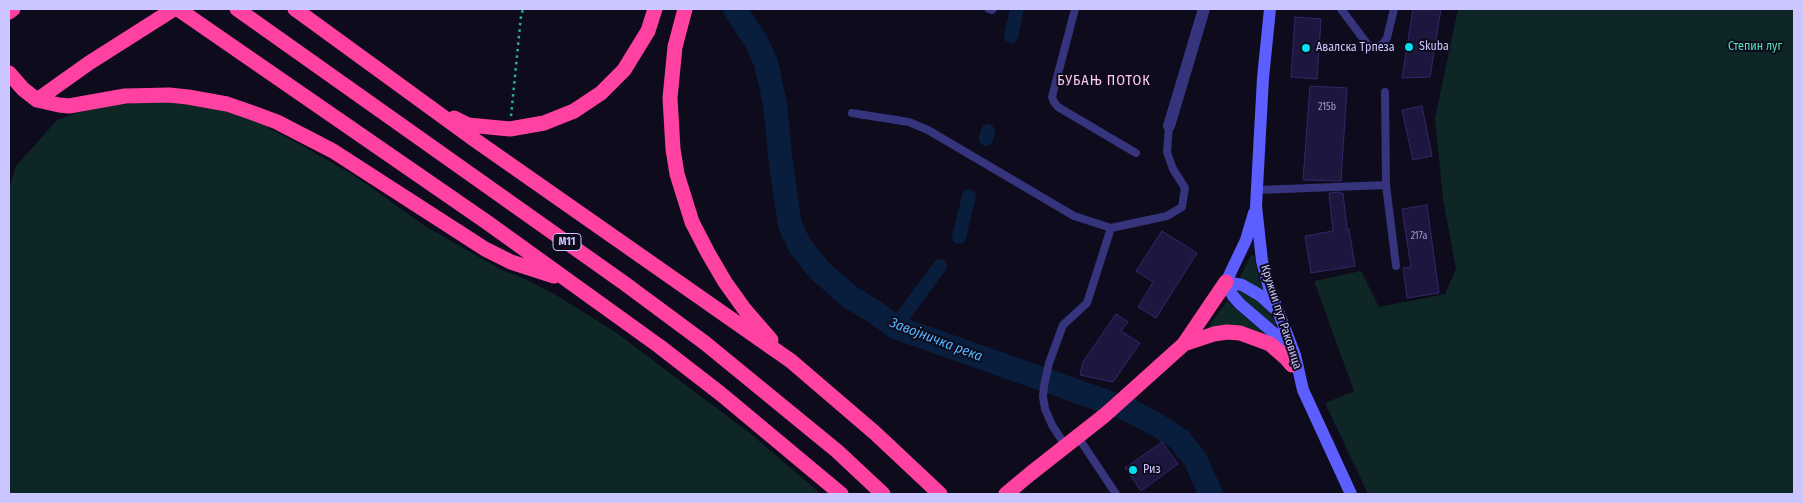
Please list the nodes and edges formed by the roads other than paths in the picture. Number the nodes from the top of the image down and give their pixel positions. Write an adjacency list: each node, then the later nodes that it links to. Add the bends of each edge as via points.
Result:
1 (13, 9): 11 (highway)
2 (176, 9): 15 (highway); 25 (highway, M11)
3 (238, 9): 34 (highway, M11, via 705,343 836,451)
4 (295, 9): 16 (highway)
5 (685, 9): 29 (highway, via 675,47 670,98 672,148 684,198 692,222 726,282 745,310)
6 (1075, 9): 19 (lane, via 1052,97 1054,102)
7 (1204, 9): 18 (street)
8 (1270, 9): 21 (main road, Кружни пут Раковица)
9 (1341, 9): 10 (lane, via 1372,47 1382,45 1387,38)
10 (1394, 9)
11 (9, 12)
12 (654, 12): 16 (highway, via 648,31 633,57 614,81 588,103 560,118 510,129 468,124)
13 (9, 73): 15 (highway)
14 (1385, 92): 20 (lane)
15 (38, 100): 25 (highway, via 70,106 125,96 169,95 227,104 276,122 333,151 485,249 511,262)
16 (427, 104): 29 (highway)
17 (852, 113): 23 (lane, via 909,122 928,130 1074,216)
18 (1169, 126): 23 (lane, via 1167,152 1185,188 1182,207 1167,216)
19 (1136, 153)
20 (1386, 185): 21 (lane); 24 (lane)
21 (1258, 190): 22 (main road, Кружни пут Раковица)
22 (1256, 206): 26 (main road, via 1246,240); 27 (main road, Кружни пут Раковица, via 1263,266)
23 (1111, 228): 32 (lane, via 1087,303 1063,325 1044,386 1044,409 1052,425)
24 (1396, 266)
25 (569, 281): 33 (highway, M11, via 690,369)
26 (1226, 282): 27 (main road, via 1242,285 1261,296); 28 (highway); 30 (main road, via 1240,304 1276,334)
27 (1280, 315): 31 (main road, Кружни пут Раковица, via 1295,355)
28 (1184, 344): 30 (highway, via 1214,334 1240,333 1270,344); 32 (highway)
29 (791, 361): 35 (highway)
30 (1292, 365): 31 (main road)
31 (1303, 390): 38 (main road, Кружни пут Раковица)
32 (1071, 441): 36 (highway); 37 (lane)
33 (841, 494)
34 (882, 494)
35 (940, 494)
36 (1006, 494)
37 (1116, 494)
38 (1351, 494)

